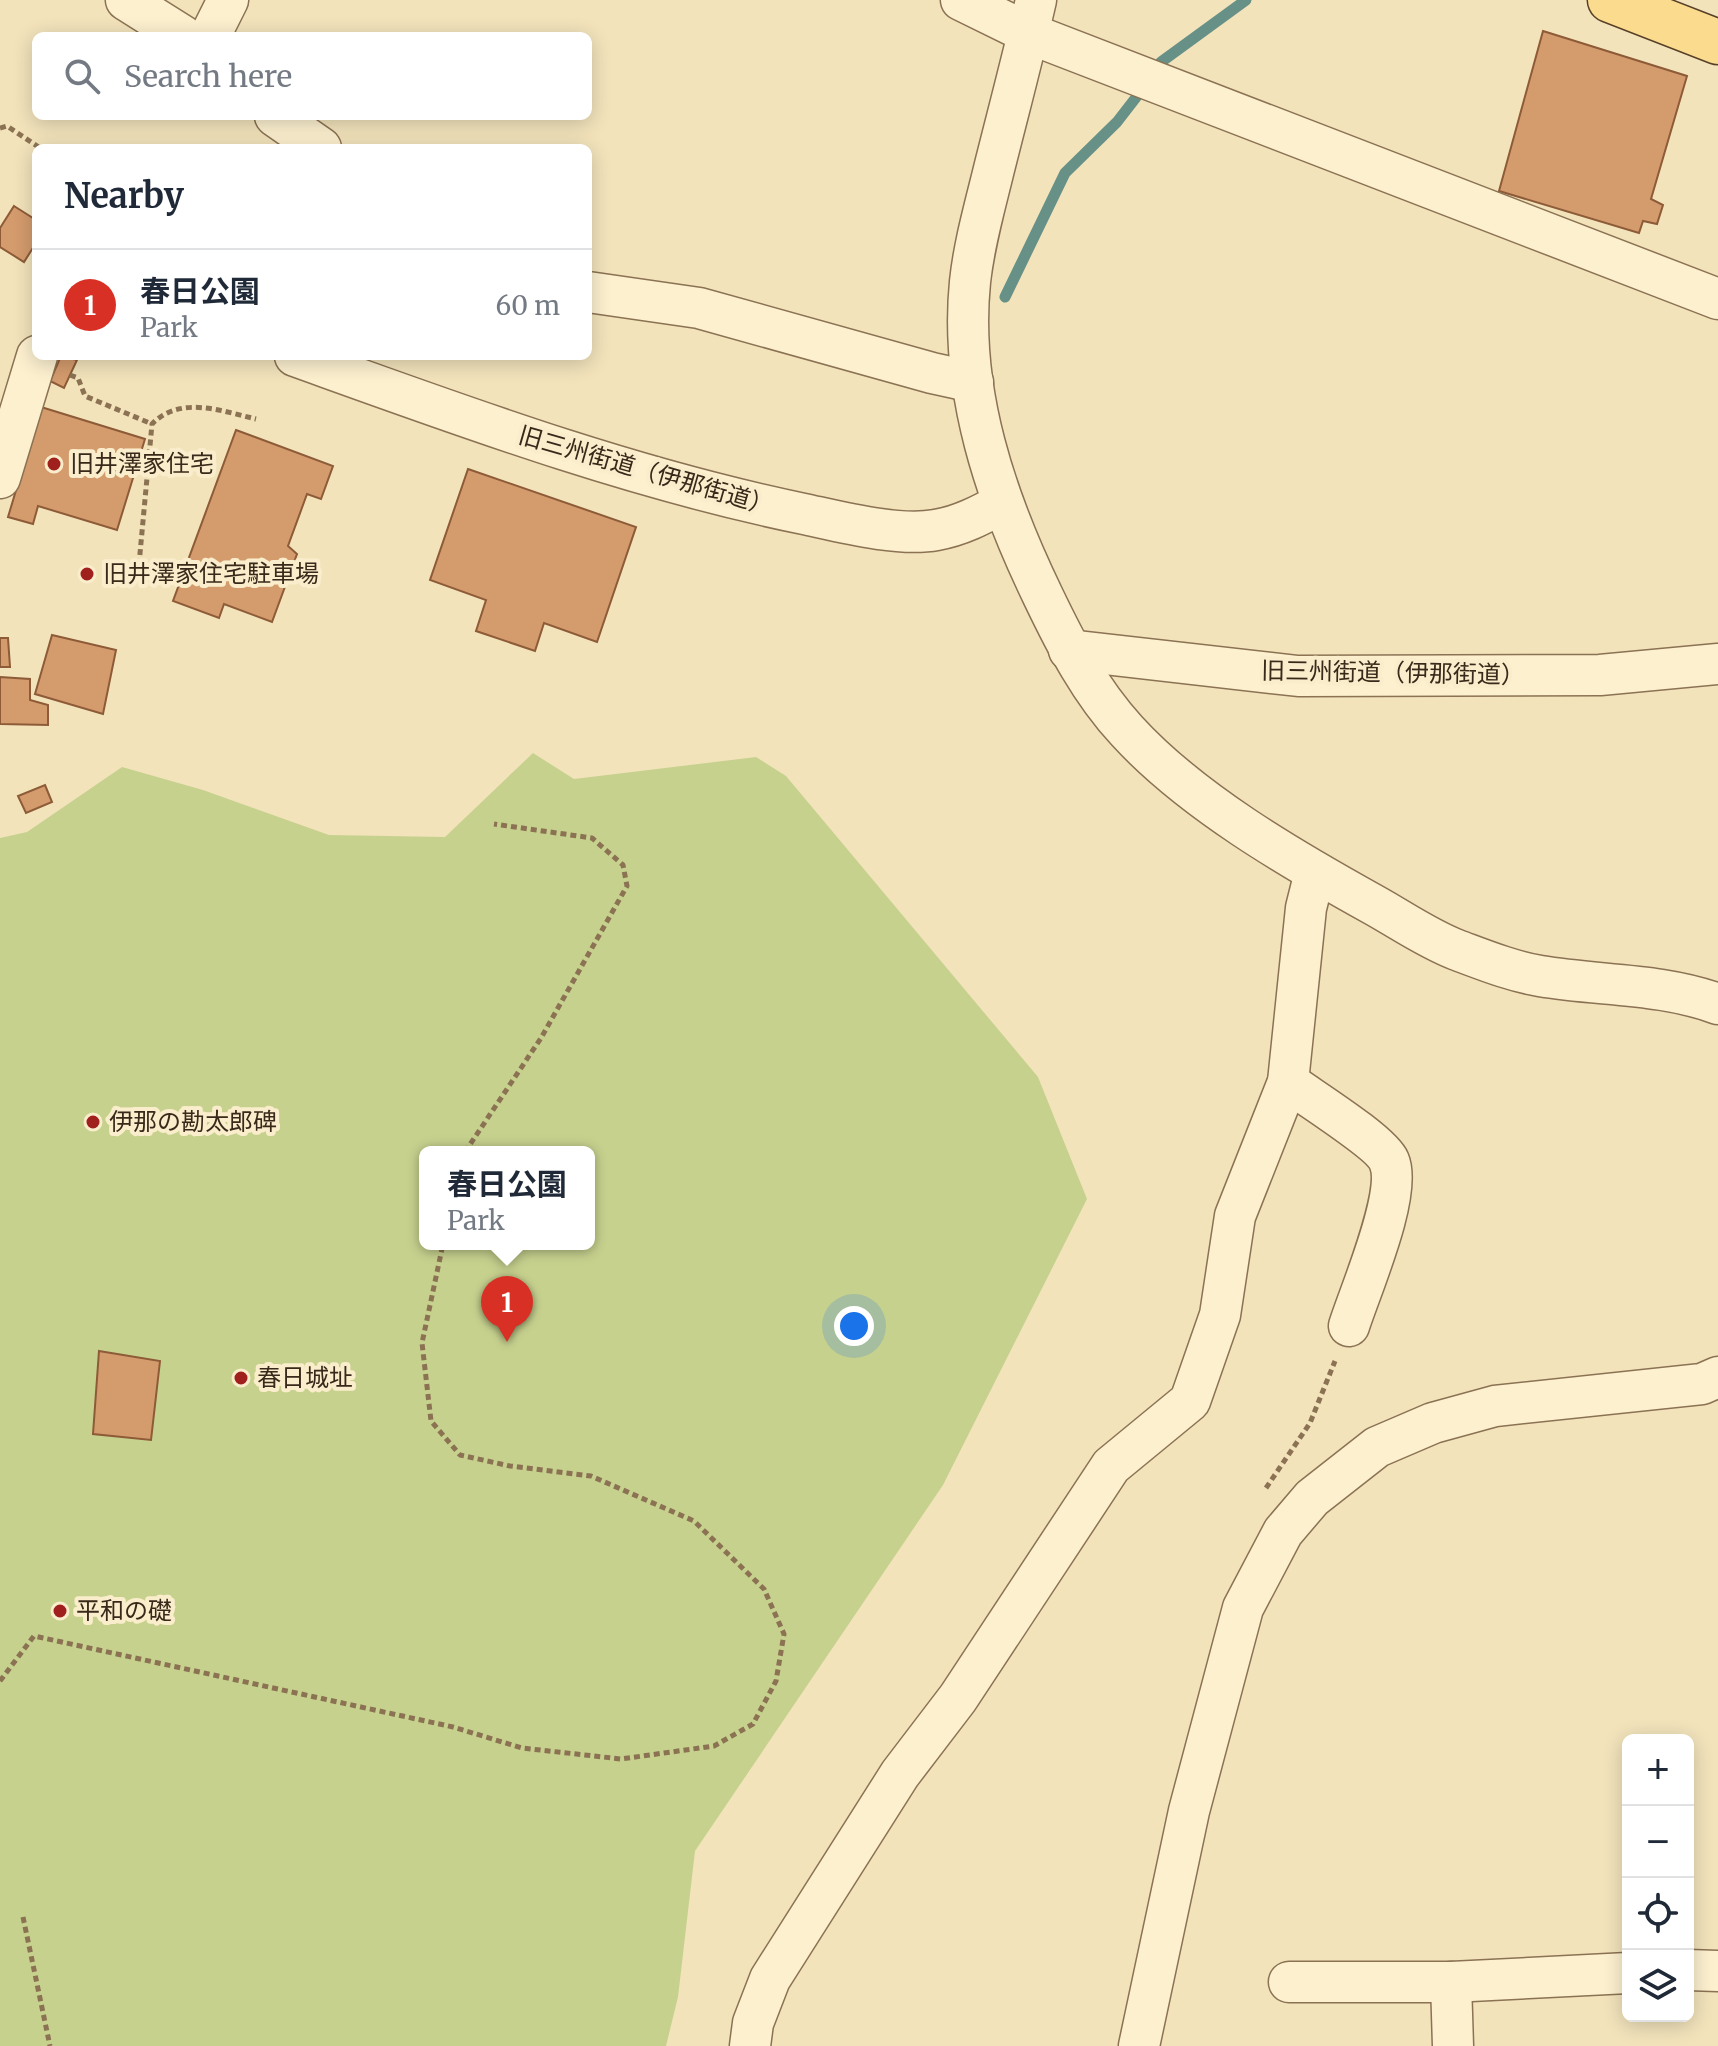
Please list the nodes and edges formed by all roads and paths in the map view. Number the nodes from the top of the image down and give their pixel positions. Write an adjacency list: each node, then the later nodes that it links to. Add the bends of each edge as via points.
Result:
1 (126, 0): 6 (street)
2 (228, 0): 7 (street)
3 (961, 0): 5 (street)
4 (1610, 0): 8 (main road)
5 (1032, 16): 14 (street); 18 (street, via 970,284)
6 (177, 32)
7 (212, 32)
8 (1718, 42)
9 (281, 120): 12 (street)
10 (0, 128): 11 (path, via 7,126)
11 (34, 144)
12 (315, 144)
13 (592, 293): 18 (street, via 699,308)
14 (1718, 299)
15 (35, 360): 19 (street)
16 (38, 360): 21 (path, via 78,378 85,396)
17 (306, 360): 23 (street, 旧三州街道（伊那街道）, via 489,426 682,485 872,528 934,531 970,521)
18 (973, 382): 23 (street)
19 (8, 413): 22 (street)
20 (256, 419): 21 (path, via 203,407 163,413)
21 (152, 424): 24 (path)
22 (0, 478)
23 (1003, 503): 25 (street)
24 (138, 575)
25 (1069, 650): 26 (street, 旧三州街道（伊那街道）, via 1298,676 1600,675); 28 (street, via 1125,730 1177,781)
26 (1718, 664)
27 (494, 824): 31 (path, via 592,838 623,865 627,886 541,1038)
28 (1315, 872): 29 (street, via 1451,948 1496,965 1538,976 1691,994); 30 (street, via 1306,908)
29 (1718, 1004)
30 (1288, 1082): 33 (street, via 1389,1160 1389,1209); 44 (street, via 1235,1216 1220,1315 1190,1401 1111,1466 958,1698 900,1774 770,1979)
31 (469, 1146)
32 (442, 1250): 36 (path, via 422,1343 431,1421 460,1455 591,1476 694,1521 764,1589 784,1634 776,1681 753,1724 714,1746 621,1759 522,1748 453,1727 34,1636)
33 (1349, 1326): 35 (path, via 1310,1423)
34 (1718, 1377): 45 (street, via 1702,1384 1495,1406 1433,1423 1377,1447 1312,1498 1283,1532 1243,1608 1189,1811)
35 (1261, 1496)
36 (0, 1681)
37 (23, 1917): 43 (path)
38 (1694, 1970): 39 (street)
39 (1718, 1971)
40 (1622, 1973): 42 (street)
41 (1289, 1982): 42 (street)
42 (1451, 1982): 46 (street)
43 (50, 2046)
44 (750, 2046)
45 (1139, 2046)
46 (1453, 2046)

